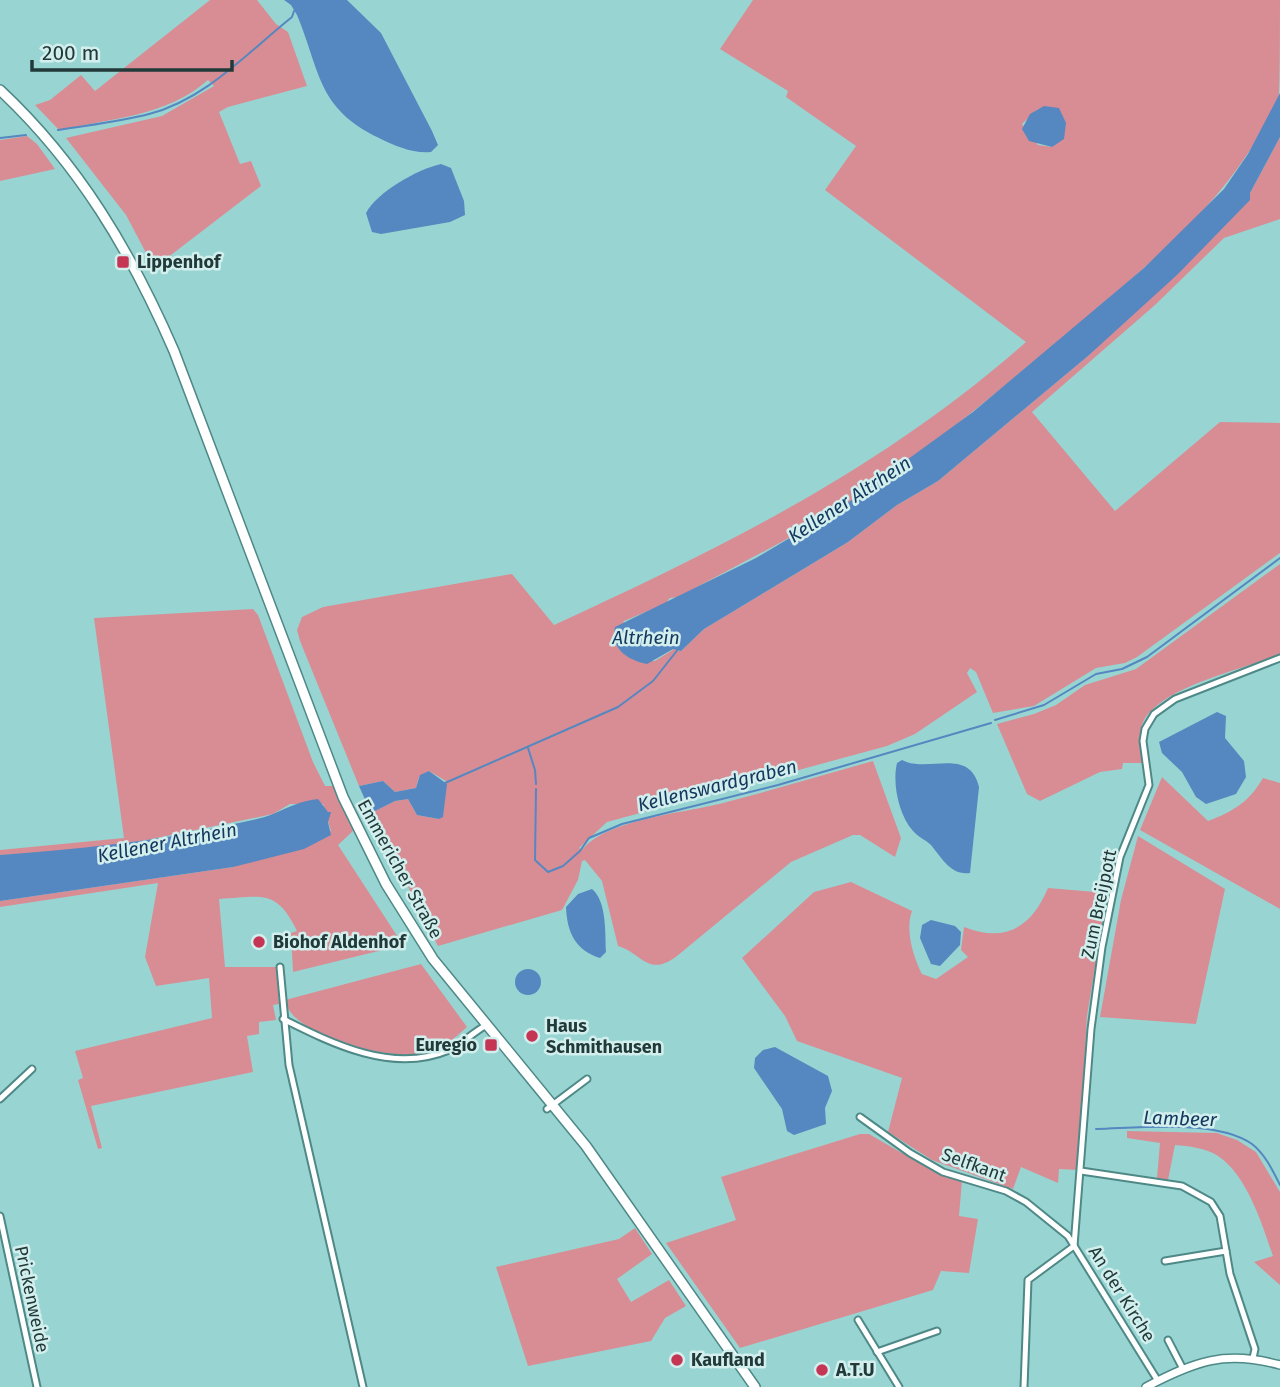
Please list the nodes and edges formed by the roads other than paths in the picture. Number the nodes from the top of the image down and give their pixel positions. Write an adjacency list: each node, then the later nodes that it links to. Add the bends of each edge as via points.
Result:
1 (0, 90): 5 (main road, Emmericher Straße, via 67,161 108,220 174,351 343,797 370,855 412,929)
2 (1280, 658): 11 (street, Zum Breijpott, via 1175,699 1154,714 1145,729 1149,785 1121,857 1102,947)
3 (280, 967): 4 (street)
4 (283, 1019): 5 (street, via 327,1041 405,1059 452,1049); 25 (street, via 289,1065)
5 (485, 1026): 9 (main road, Emmericher Straße)
6 (32, 1069): 8 (street)
7 (587, 1079): 9 (street)
8 (0, 1099)
9 (550, 1107): 26 (main road, Emmericher Straße, via 636,1214)
10 (860, 1117): 13 (street, Selfkant, via 943,1172 1006,1191 1026,1202)
11 (1081, 1171): 13 (street, Zum Breijpott); 14 (street, via 1196,1191 1220,1216)
12 (0, 1216): 24 (street, Prickenweide)
13 (1074, 1246): 23 (street, An der Kirche); 28 (street, An der Kirche, via 1028,1280)
14 (1226, 1251): 15 (street); 20 (street, via 1255,1349)
15 (1165, 1261)
16 (858, 1320): 19 (street)
17 (937, 1331): 19 (street)
18 (1168, 1340): 22 (street)
19 (877, 1352): 27 (street)
20 (1253, 1358): 21 (street); 22 (street, via 1222,1357)
21 (1280, 1365)
22 (1183, 1369): 23 (street)
23 (1161, 1380): 29 (street); 30 (street, An der Kirche)
24 (37, 1387)
25 (363, 1387)
26 (755, 1387)
27 (900, 1387)
28 (1024, 1387)
29 (1146, 1387)
30 (1168, 1387)

